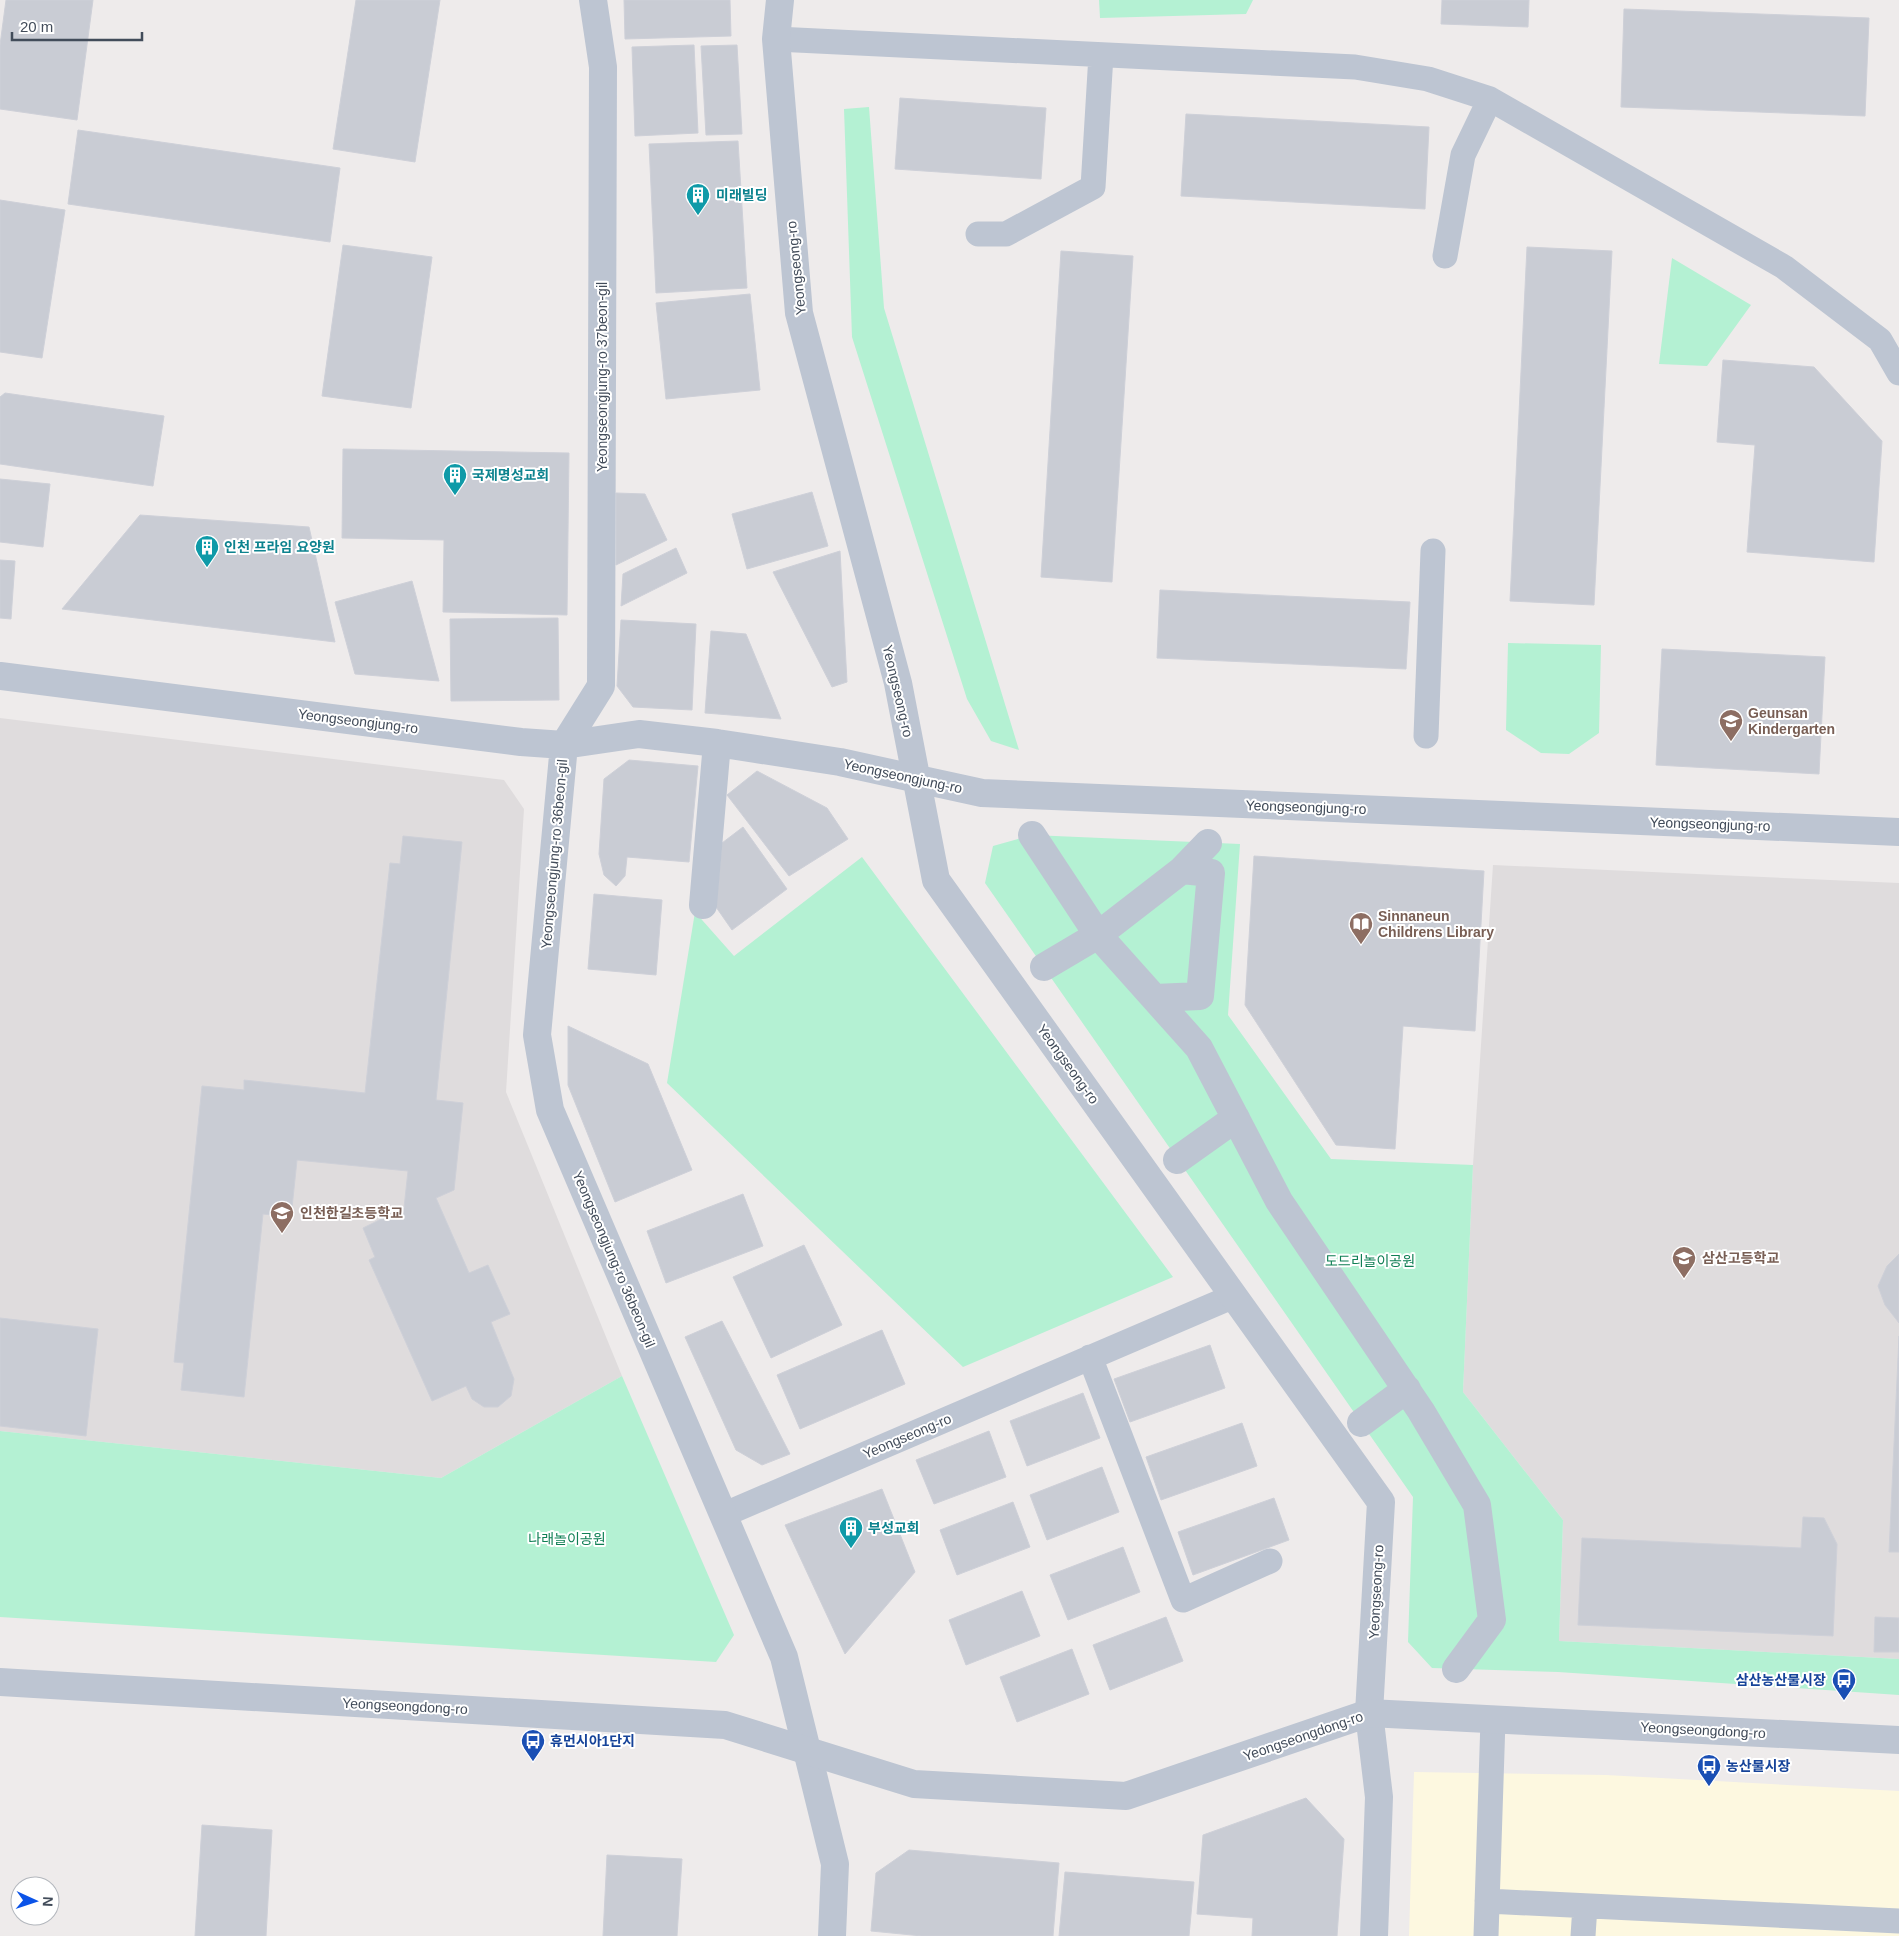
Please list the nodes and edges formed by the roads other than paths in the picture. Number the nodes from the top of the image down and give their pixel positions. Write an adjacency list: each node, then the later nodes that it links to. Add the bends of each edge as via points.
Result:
1 (593, 0): 13 (street, Yeongseongjung-ro 37beon-gil, via 603,67 601,686)
2 (780, 0): 3 (street, Yeongseong-ro)
3 (776, 39): 4 (lane); 14 (street, Yeongseong-ro, via 799,313 898,683)
4 (1101, 55): 5 (lane, via 1355,67 1428,79); 6 (lane, via 1093,187 1006,234)
5 (1490, 99): 7 (lane, via 1464,155); 8 (lane, via 1784,267 1880,340)
6 (978, 234)
7 (1445, 256)
8 (1899, 374)
9 (1433, 551): 11 (lane)
10 (0, 676): 13 (street, Yeongseongjung-ro)
11 (1426, 736)
12 (717, 743): 13 (street, Yeongseongjung-ro, via 639,734); 14 (street, Yeongseongjung-ro, via 840,762); 19 (street)
13 (564, 745): 29 (street, Yeongseongjung-ro 36beon-gil, via 537,1034 550,1110)
14 (917, 779): 15 (street, Yeongseongjung-ro, via 982,793); 25 (street, Yeongseong-ro, via 936,880)
15 (1899, 832)
16 (1032, 835): 20 (street)
17 (1208, 843): 18 (street)
18 (1182, 870): 20 (street); 22 (street, via 1211,874 1200,996)
19 (703, 905)
20 (1098, 935): 21 (street); 22 (street)
21 (1044, 967)
22 (1155, 998): 23 (street, via 1199,1048)
23 (1236, 1118): 24 (street); 27 (street, via 1279,1201)
24 (1177, 1160)
25 (1234, 1296): 26 (lane, Yeongseong-ro); 33 (street, Yeongseong-ro, via 1381,1502)
26 (1090, 1357): 29 (lane, Yeongseong-ro); 30 (lane, via 1183,1600)
27 (1407, 1389): 28 (street); 31 (street, via 1476,1505 1492,1620)
28 (1361, 1423)
29 (723, 1515): 36 (street, Yeongseongjung-ro 36beon-gil, via 784,1657)
30 (1270, 1561)
31 (1456, 1669)
32 (0, 1682): 36 (street, Yeongseongdong-ro, via 725,1725)
33 (1370, 1713): 34 (street, Yeongseongdong-ro); 36 (street, Yeongseongdong-ro, via 1126,1796 914,1784); 41 (street, Yeongseong-ro, via 1379,1797)
34 (1493, 1720): 35 (street, Yeongseongdong-ro); 37 (lane)
35 (1899, 1740)
36 (807, 1751): 40 (street, via 835,1864)
37 (1487, 1901): 38 (lane); 42 (lane)
38 (1585, 1906): 39 (lane); 43 (lane)
39 (1899, 1921)
40 (832, 1936)
41 (1374, 1936)
42 (1486, 1936)
43 (1583, 1936)

